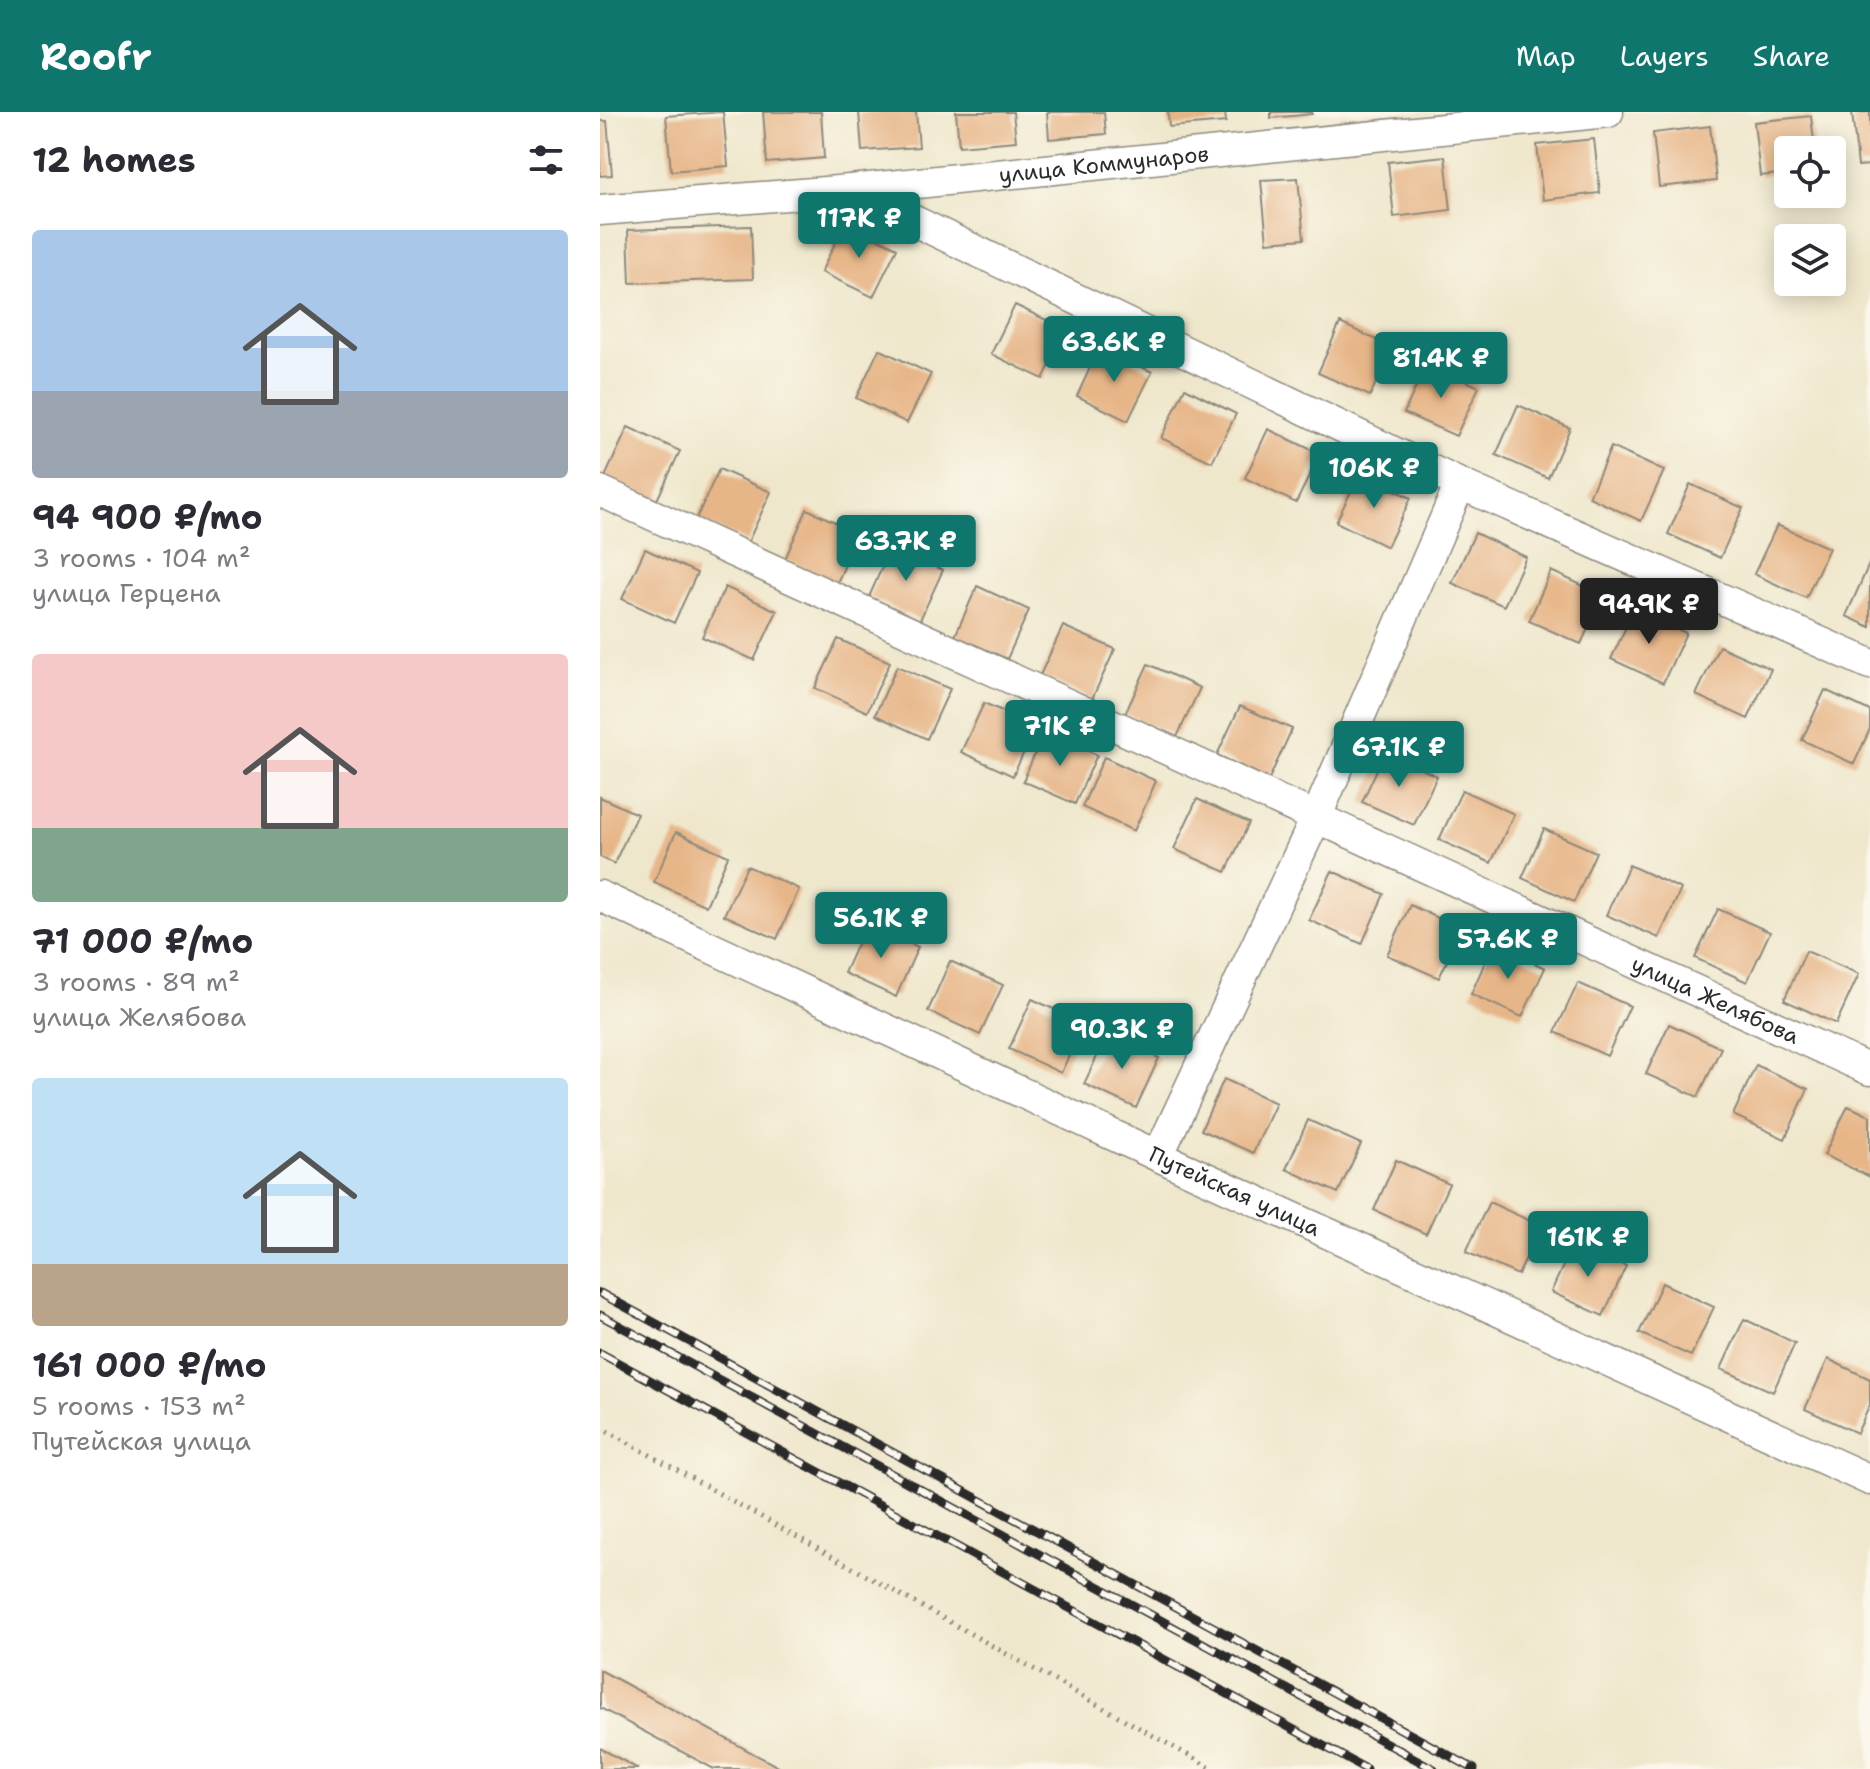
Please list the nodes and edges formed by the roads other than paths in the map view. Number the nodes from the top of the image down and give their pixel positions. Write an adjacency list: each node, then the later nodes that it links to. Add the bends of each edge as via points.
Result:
1 (1608, 112): 2 (street, улица Коммунаров)
2 (850, 190): 3 (street, улица Коммунаров); 4 (street)
3 (600, 210)
4 (1460, 484): 6 (street); 7 (street)
5 (600, 491): 7 (street, улица Желябова)
6 (1870, 664)
7 (1316, 818): 9 (street, улица Желябова); 10 (street)
8 (600, 896): 10 (street, Путейская улица)
9 (1870, 1070)
10 (1158, 1156): 11 (street, Путейская улица)
11 (1870, 1480)

